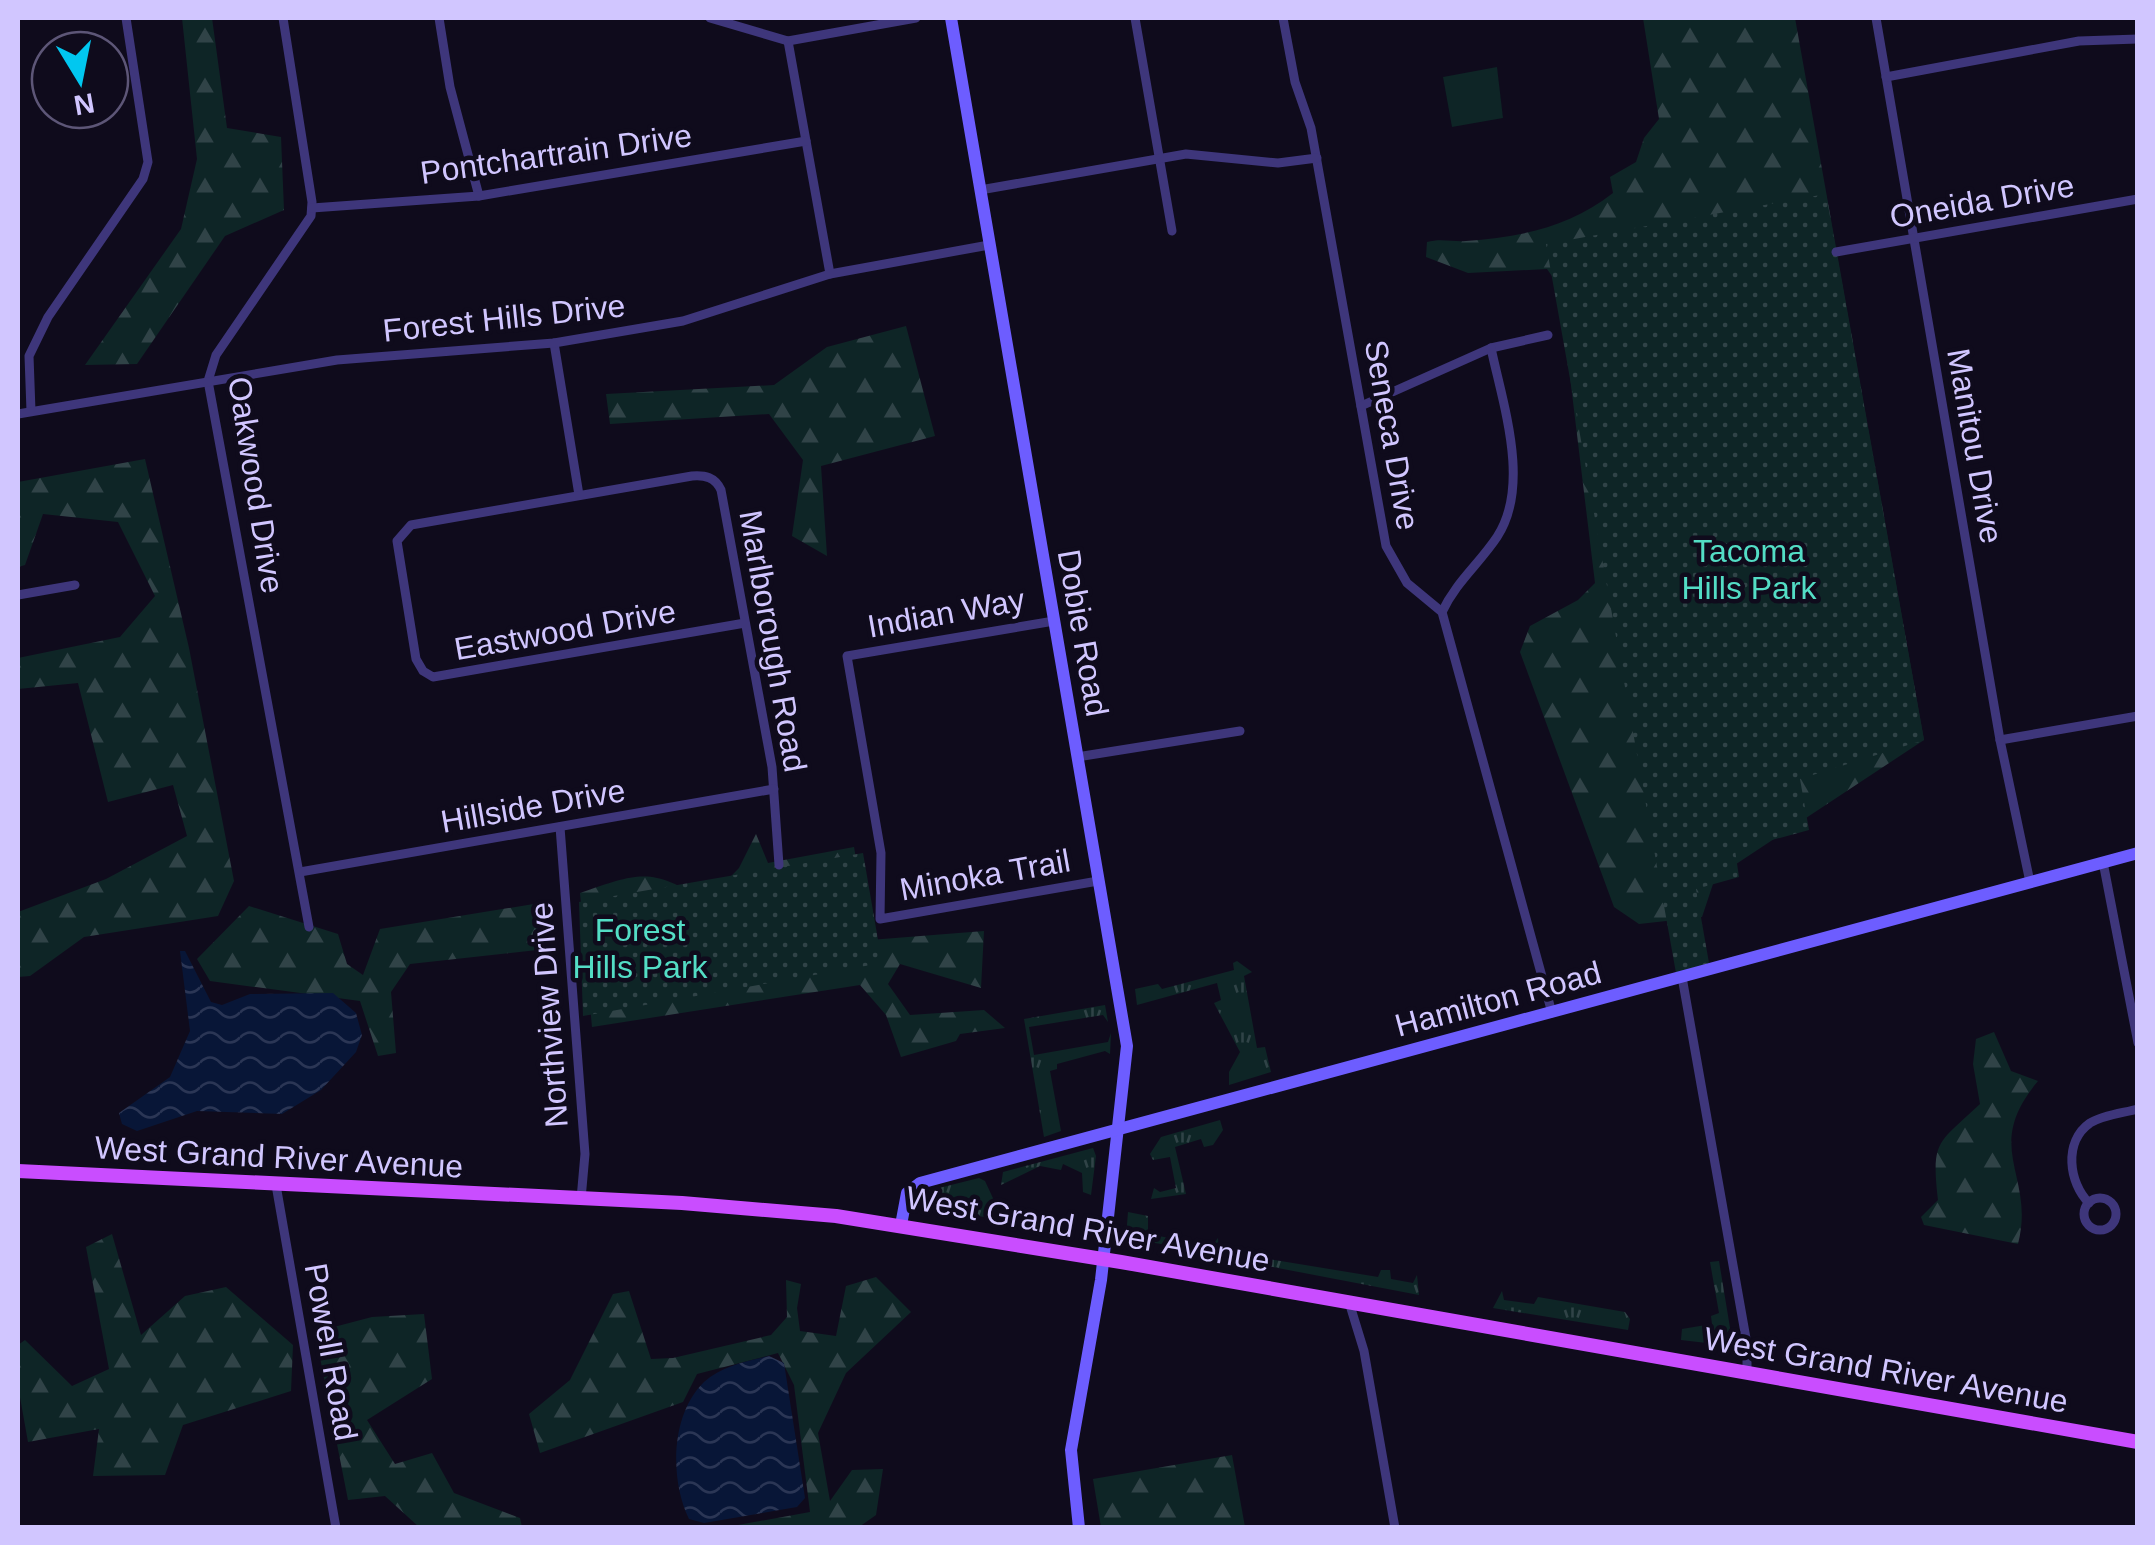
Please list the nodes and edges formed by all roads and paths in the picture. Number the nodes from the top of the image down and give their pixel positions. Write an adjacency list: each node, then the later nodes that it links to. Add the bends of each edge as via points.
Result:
1 (126, 18): 30 (street, via 148,149 144,179 48,317 29,356)
2 (283, 18): 19 (street)
3 (439, 18): 17 (street)
4 (710, 18): 11 (street)
5 (916, 18): 11 (street)
6 (951, 18): 16 (street, Dobie Road)
7 (1135, 18): 14 (street)
8 (1283, 18): 15 (street, Seneca Drive)
9 (1876, 18): 12 (street, Manitou Drive)
10 (2138, 39): 12 (street, via 2079,41)
11 (788, 41): 13 (street)
12 (1886, 77): 21 (street, Manitou Drive)
13 (806, 141): 17 (street, Pontchartrain Drive); 24 (street)
14 (1160, 158): 15 (street); 16 (street); 20 (street)
15 (1317, 158): 29 (street, Seneca Drive)
16 (980, 190): 22 (street, Dobie Road)
17 (479, 196): 19 (street, Pontchartrain Drive)
18 (2138, 198): 21 (street, Oneida Drive)
19 (312, 208): 28 (street, Oakwood Drive, via 301,234 216,355)
20 (1172, 230)
21 (1913, 238): 23 (street, Oneida Drive); 40 (street, Manitou Drive)
22 (990, 244): 24 (street, Forest Hills Drive); 36 (street, Dobie Road)
23 (1836, 252)
24 (830, 274): 26 (street, Forest Hills Drive, via 706,317)
25 (1548, 335): 27 (street)
26 (554, 344): 28 (street, Forest Hills Drive, via 337,360); 32 (street)
27 (1491, 348): 29 (street); 35 (street, via 1512,499 1495,540)
28 (208, 381): 30 (street, Forest Hills Drive); 47 (street, Oakwood Drive)
29 (1361, 406): 35 (street, Seneca Drive, via 1390,556 1407,582)
30 (31, 411): 31 (street, Forest Hills Drive)
31 (18, 414)
32 (579, 495): 37 (street, Marlborough Road, via 710,477 721,490); 37 (street, Eastwood Drive, via 403,529 397,552 423,672 452,676)
33 (75, 584): 34 (street)
34 (18, 595)
35 (1442, 612): 53 (street)
36 (1054, 620): 41 (street, Dobie Road); 50 (street, Indian Way, via 847,656 881,853)
37 (745, 623): 42 (street, Marlborough Road)
38 (2138, 716): 40 (street)
39 (1240, 732): 41 (street)
40 (2000, 740): 49 (street, Manitou Drive)
41 (1077, 757): 48 (street, Dobie Road)
42 (774, 789): 43 (street, Hillside Drive); 46 (street, Marlborough Road)
43 (560, 827): 47 (street, Hillside Drive); 59 (street, Northview Drive, via 585,1154)
44 (2138, 853): 45 (street, Hamilton Road)
45 (2103, 862): 49 (street, Hamilton Road); 54 (street)
46 (779, 865)
47 (300, 872): 51 (street, Oakwood Drive)
48 (1098, 881): 50 (street, Minoka Trail); 56 (street, Dobie Road, via 1127,1046)
49 (2030, 882): 52 (street, Hamilton Road)
50 (880, 919)
51 (310, 927)
52 (1682, 977): 53 (street, Hamilton Road); 64 (street)
53 (1552, 1013): 56 (street, Hamilton Road)
54 (2138, 1043)
55 (2138, 1110): 60 (street, via 2090,1123 2078,1138 2072,1172)
56 (1118, 1132): 61 (street, Hamilton Road, via 917,1184 907,1194); 62 (street, Dobie Road)
57 (18, 1171): 58 (main road, West Grand River Avenue)
58 (276, 1186): 59 (main road, West Grand River Avenue); 66 (street, Powell Road)
59 (581, 1199): 61 (main road, West Grand River Avenue, via 730,1206)
60 (2088, 1203)
61 (901, 1225): 62 (main road, West Grand River Avenue)
62 (1103, 1259): 63 (main road, West Grand River Avenue); 67 (street, Dobie Road, via 1070,1457)
63 (1349, 1302): 64 (main road, West Grand River Avenue); 68 (street)
64 (1748, 1373): 65 (main road, West Grand River Avenue)
65 (2138, 1442)
66 (336, 1528)
67 (1079, 1528)
68 (1395, 1528)

